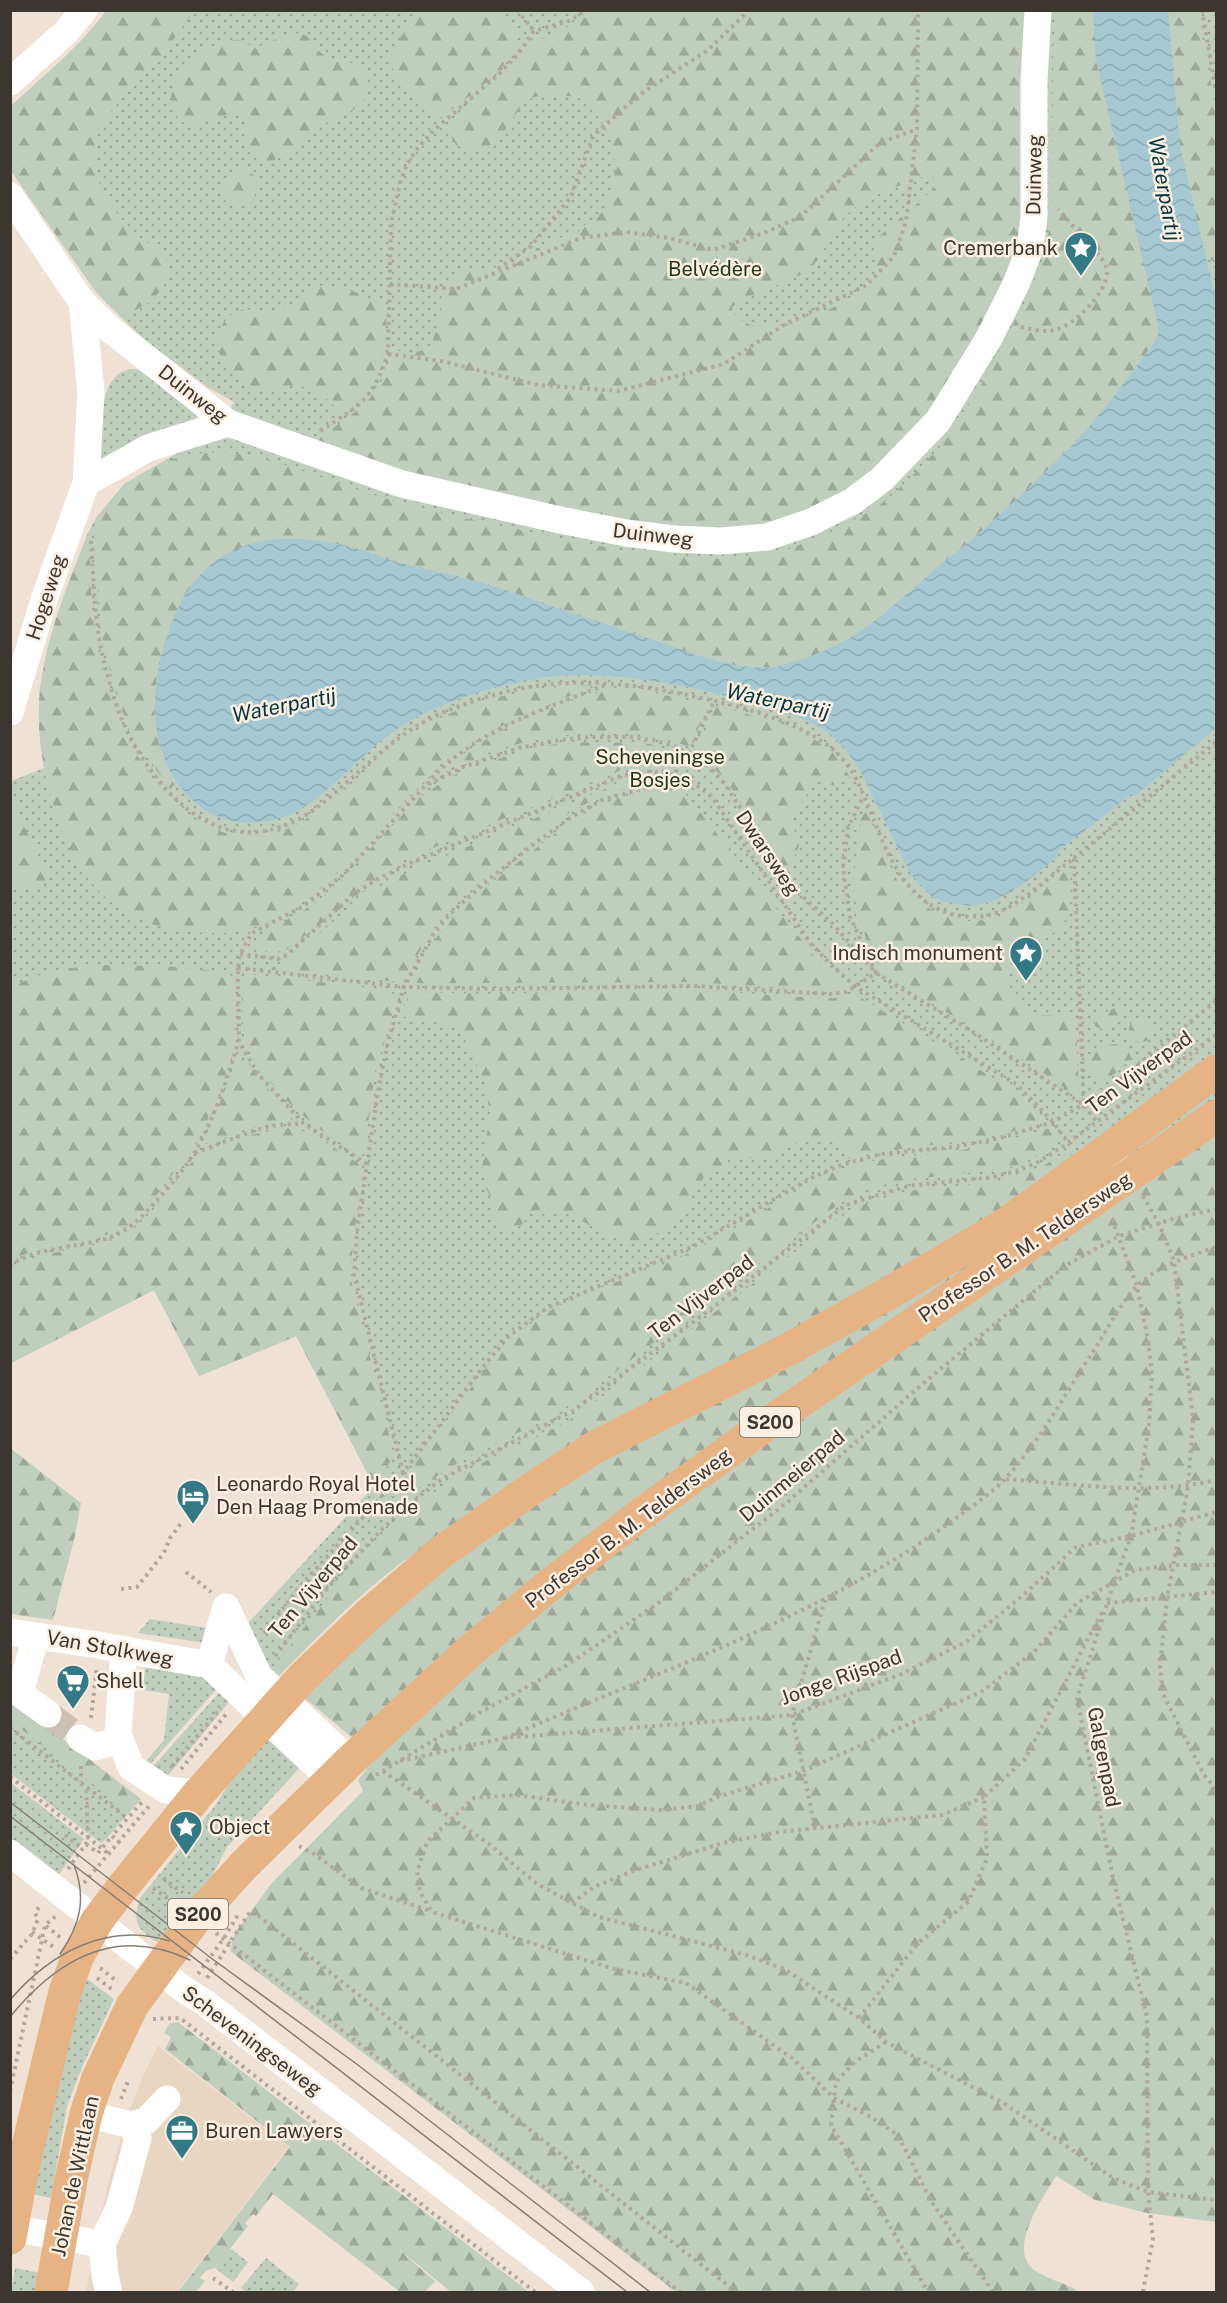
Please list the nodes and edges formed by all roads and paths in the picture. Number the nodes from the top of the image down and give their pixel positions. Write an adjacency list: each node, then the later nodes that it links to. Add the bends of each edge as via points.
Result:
1 (84, 10): 9 (street, via 66,32)
2 (517, 10): 8 (path)
3 (586, 10): 8 (path, via 569,21)
4 (745, 10): 14 (path, via 708,50 639,94 593,136 571,197 531,246)
5 (918, 10): 11 (path)
6 (1038, 10): 12 (street, Duinweg)
7 (1202, 10): 10 (path)
8 (534, 31): 15 (path, via 506,67 434,130 407,164 391,224)
9 (10, 82)
10 (1216, 91)
11 (917, 129): 14 (path, via 880,143 800,217 764,233 712,250 626,232 581,238); 18 (path, via 906,222 894,255 867,285 784,325 724,364 618,390 538,385 441,361)
12 (1035, 189): 17 (street, Duinweg, via 1030,248); 17 (path, via 1102,259 1106,281 1078,319 1055,330)
13 (10, 196): 16 (street, Duinweg)
14 (490, 274): 15 (path, via 456,289)
15 (390, 284): 18 (path)
16 (82, 302): 19 (street, Duinweg, via 111,330); 21 (street, Hogeweg, via 91,392)
17 (997, 322): 20 (street, Duinweg, via 938,421 882,479 853,501 811,522 767,537 721,542 626,533 402,484)
18 (388, 354): 20 (path, via 365,400)
19 (228, 423): 20 (street, Duinweg); 21 (street, via 148,448)
20 (294, 448)
21 (86, 483): 25 (street, Hogeweg, via 45,597)
22 (91, 538): 23 (path, via 97,628 104,663 128,734 177,803 207,823 226,830 275,829 301,818 393,743 437,715 507,691 562,682)
23 (608, 683): 24 (path); 29 (path, via 529,715 481,740 441,767)
24 (714, 701): 27 (path); 30 (path, via 814,737 838,754)
25 (10, 712)
26 (1216, 742): 31 (path)
27 (689, 753): 28 (path); 29 (path, via 631,737 560,740 491,757); 34 (path, via 709,766 724,783 794,889 833,924)
28 (675, 774): 32 (path, Dwarsweg, via 652,771 621,776 419,860 354,894 278,959); 35 (path, via 670,781 619,794 586,808 496,874 443,922); 36 (path, Dwarsweg, via 712,797 812,944)
29 (425, 786): 32 (path, via 343,874 302,907 252,933)
30 (863, 797): 31 (path, via 896,871 911,891 942,911 978,917 995,914); 34 (path, via 848,827 843,867 850,916)
31 (1074, 858): 41 (path)
32 (240, 954): 33 (path)
33 (238, 968): 35 (path); 39 (path)
34 (876, 974): 36 (path); 41 (path)
35 (404, 987): 36 (path, via 693,986 830,994); 48 (path, via 384,1061)
36 (856, 987): 43 (path, Dwarsweg, via 1016,1084)
37 (1216, 1001): 41 (path)
38 (1216, 1035): 45 (path, Ten Vijverpad)
39 (239, 1042): 44 (path, via 259,1075); 47 (path)
40 (1216, 1071): 45 (main road, Professor B. M. Teldersweg)
41 (1084, 1105): 43 (path); 45 (path)
42 (1216, 1116): 49 (main road, Professor B. M. Teldersweg / S200)
43 (1053, 1122): 46 (path, Dwarsweg); 57 (path, via 1000,1138 881,1154 844,1164 811,1178 692,1247 547,1308 508,1337)
44 (303, 1123): 47 (path, via 270,1126); 48 (path)
45 (1106, 1134): 46 (path, Ten Vijverpad); 78 (main road, Professor B. M. Teldersweg, via 1006,1224 789,1349 634,1425 551,1476 440,1554 302,1678)
46 (1067, 1143): 78 (path, Ten Vijverpad, via 1020,1170 993,1177 908,1186 846,1205 574,1410 442,1479 382,1529 330,1585)
47 (194, 1154): 55 (path, via 133,1225 113,1236 33,1254)
48 (367, 1164): 57 (path, via 354,1274)
49 (1131, 1174): 51 (path); 86 (main road, Professor B. M. Teldersweg / S200, via 641,1514 470,1651)
50 (1216, 1209): 51 (path, Duinmeierpad)
51 (1159, 1224): 52 (path, Duinmeierpad); 54 (path)
52 (1119, 1236): 56 (path, Galgenpad); 85 (path, Duinmeierpad, via 1065,1266 785,1504 661,1601 569,1664)
53 (1216, 1247): 54 (path)
54 (1174, 1261): 56 (path); 60 (path, via 1193,1419)
55 (10, 1266)
56 (1137, 1286): 58 (path); 61 (path, Galgenpad, via 1152,1375)
57 (403, 1473): 75 (path, via 298,1589)
58 (1005, 1479): 61 (path); 72 (path, via 893,1562)
59 (1216, 1480): 60 (path)
60 (1188, 1486): 61 (path); 64 (path)
61 (1139, 1488): 65 (path, Galgenpad)
62 (1216, 1512): 64 (path, Jonge Rijspad)
63 (182, 1522): 69 (path, via 137,1587)
64 (1182, 1522): 65 (path, Jonge Rijspad); 66 (path)
65 (1131, 1536): 68 (path, Galgenpad); 80 (path, Jonge Rijspad, via 1076,1547 966,1642 899,1675)
66 (1174, 1565): 67 (path); 68 (path, via 1135,1570); 71 (path)
67 (1216, 1565)
68 (1114, 1582): 73 (path, Galgenpad); 87 (path, via 1077,1603 1034,1652 981,1692)
69 (121, 1589)
70 (1216, 1592): 71 (path)
71 (1167, 1598): 73 (path); 91 (path, via 1160,1666 1163,1694 1204,1775)
72 (825, 1599): 80 (path); 83 (path, via 691,1662)
73 (1108, 1602): 93 (path, via 1025,1760); 123 (path, Galgenpad, via 1077,1698 1113,1878 1147,2017)
74 (23, 1634): 76 (street, Van Stolkweg); 79 (street, via 23,1696)
75 (260, 1638)
76 (124, 1649): 77 (street, Van Stolkweg); 84 (street)
77 (209, 1665): 78 (street); 78 (street, via 226,1607)
78 (256, 1695): 86 (street); 90 (path); 90 (path, via 215,1696 222,1707); 92 (main road, Professor B. M. Teldersweg)
79 (48, 1714)
80 (792, 1715): 83 (path, Jonge Rijspad); 87 (path)
81 (10, 1728): 89 (path)
82 (80, 1738): 84 (street, via 95,1747)
83 (505, 1738): 85 (path, Jonge Rijspad)
84 (120, 1740): 90 (street, via 131,1767)
85 (397, 1762): 94 (path, Duinmeierpad, via 383,1771)
86 (340, 1770): 107 (main road, Professor B. M. Teldersweg / S200)
87 (803, 1771): 94 (path, via 698,1806 663,1810 517,1795 474,1798); 95 (path)
88 (10, 1777): 98 (path)
89 (86, 1786): 90 (path, via 128,1819); 98 (path)
90 (160, 1787): 92 (street); 103 (path)
91 (1216, 1789)
92 (200, 1793): 103 (main road, Professor B. M. Teldersweg)
93 (984, 1797): 95 (path, via 942,1815); 116 (path, via 987,1858 968,1902 917,1944)
94 (451, 1818): 104 (path, via 537,1884); 106 (path, via 427,1842 417,1872 420,1892)
95 (815, 1828): 104 (path, via 723,1843 674,1857 594,1887)
96 (65, 1834): 100 (path)
97 (112, 1836): 101 (path)
98 (88, 1838): 101 (path)
99 (296, 1845): 106 (path, via 361,1888)
100 (83, 1848)
101 (101, 1848): 103 (path)
102 (10, 1853): 108 (street, Scheveningseweg)
103 (121, 1864): 107 (path); 108 (main road, Professor B. M. Teldersweg)
104 (572, 1903): 116 (path, via 599,1917 784,1969)
105 (39, 1907): 109 (path)
106 (432, 1912): 119 (path, via 614,1969 686,1983 793,2060)
107 (195, 1919): 114 (main road, Professor B. M. Teldersweg / S200); 134 (path)
108 (97, 1921): 113 (main road); 114 (street, Scheveningseweg)
109 (32, 1932): 111 (path); 112 (path)
110 (236, 1934): 135 (path, via 251,1910)
111 (42, 1940): 113 (path); 118 (path)
112 (10, 1959)
113 (76, 1961): 115 (path); 125 (main road, via 49,2058)
114 (158, 1968): 115 (main road, Johan de Wittlaan / S200); 133 (street, Scheveningseweg)
115 (132, 2006): 121 (main road, Johan de Wittlaan / S200, via 98,2078); 132 (path, via 154,2020 180,2018)
116 (859, 2018): 117 (path)
117 (886, 2042): 119 (path, via 855,2062 836,2082); 123 (path, via 1005,2104 1113,2178)
118 (10, 2091)
119 (834, 2098): 136 (path, via 831,2125); 137 (path, via 898,2135 931,2201)
120 (167, 2099): 122 (street, via 146,2121)
121 (86, 2114): 122 (street); 126 (main road, Johan de Wittlaan / S200)
122 (131, 2125): 127 (street, via 138,2138 119,2208)
123 (1148, 2193): 124 (path); 138 (path, Galgenpad, via 1153,2239)
124 (1216, 2200)
125 (11, 2231): 126 (street)
126 (61, 2237): 127 (street); 130 (main road, Johan de Wittlaan / S200)
127 (102, 2244): 129 (street)
128 (213, 2278): 131 (path)
129 (108, 2289)
130 (51, 2292)
131 (233, 2292)
132 (535, 2292)
133 (581, 2292)
134 (680, 2292)
135 (736, 2292)
136 (928, 2292)
137 (993, 2292)
138 (1143, 2292)

